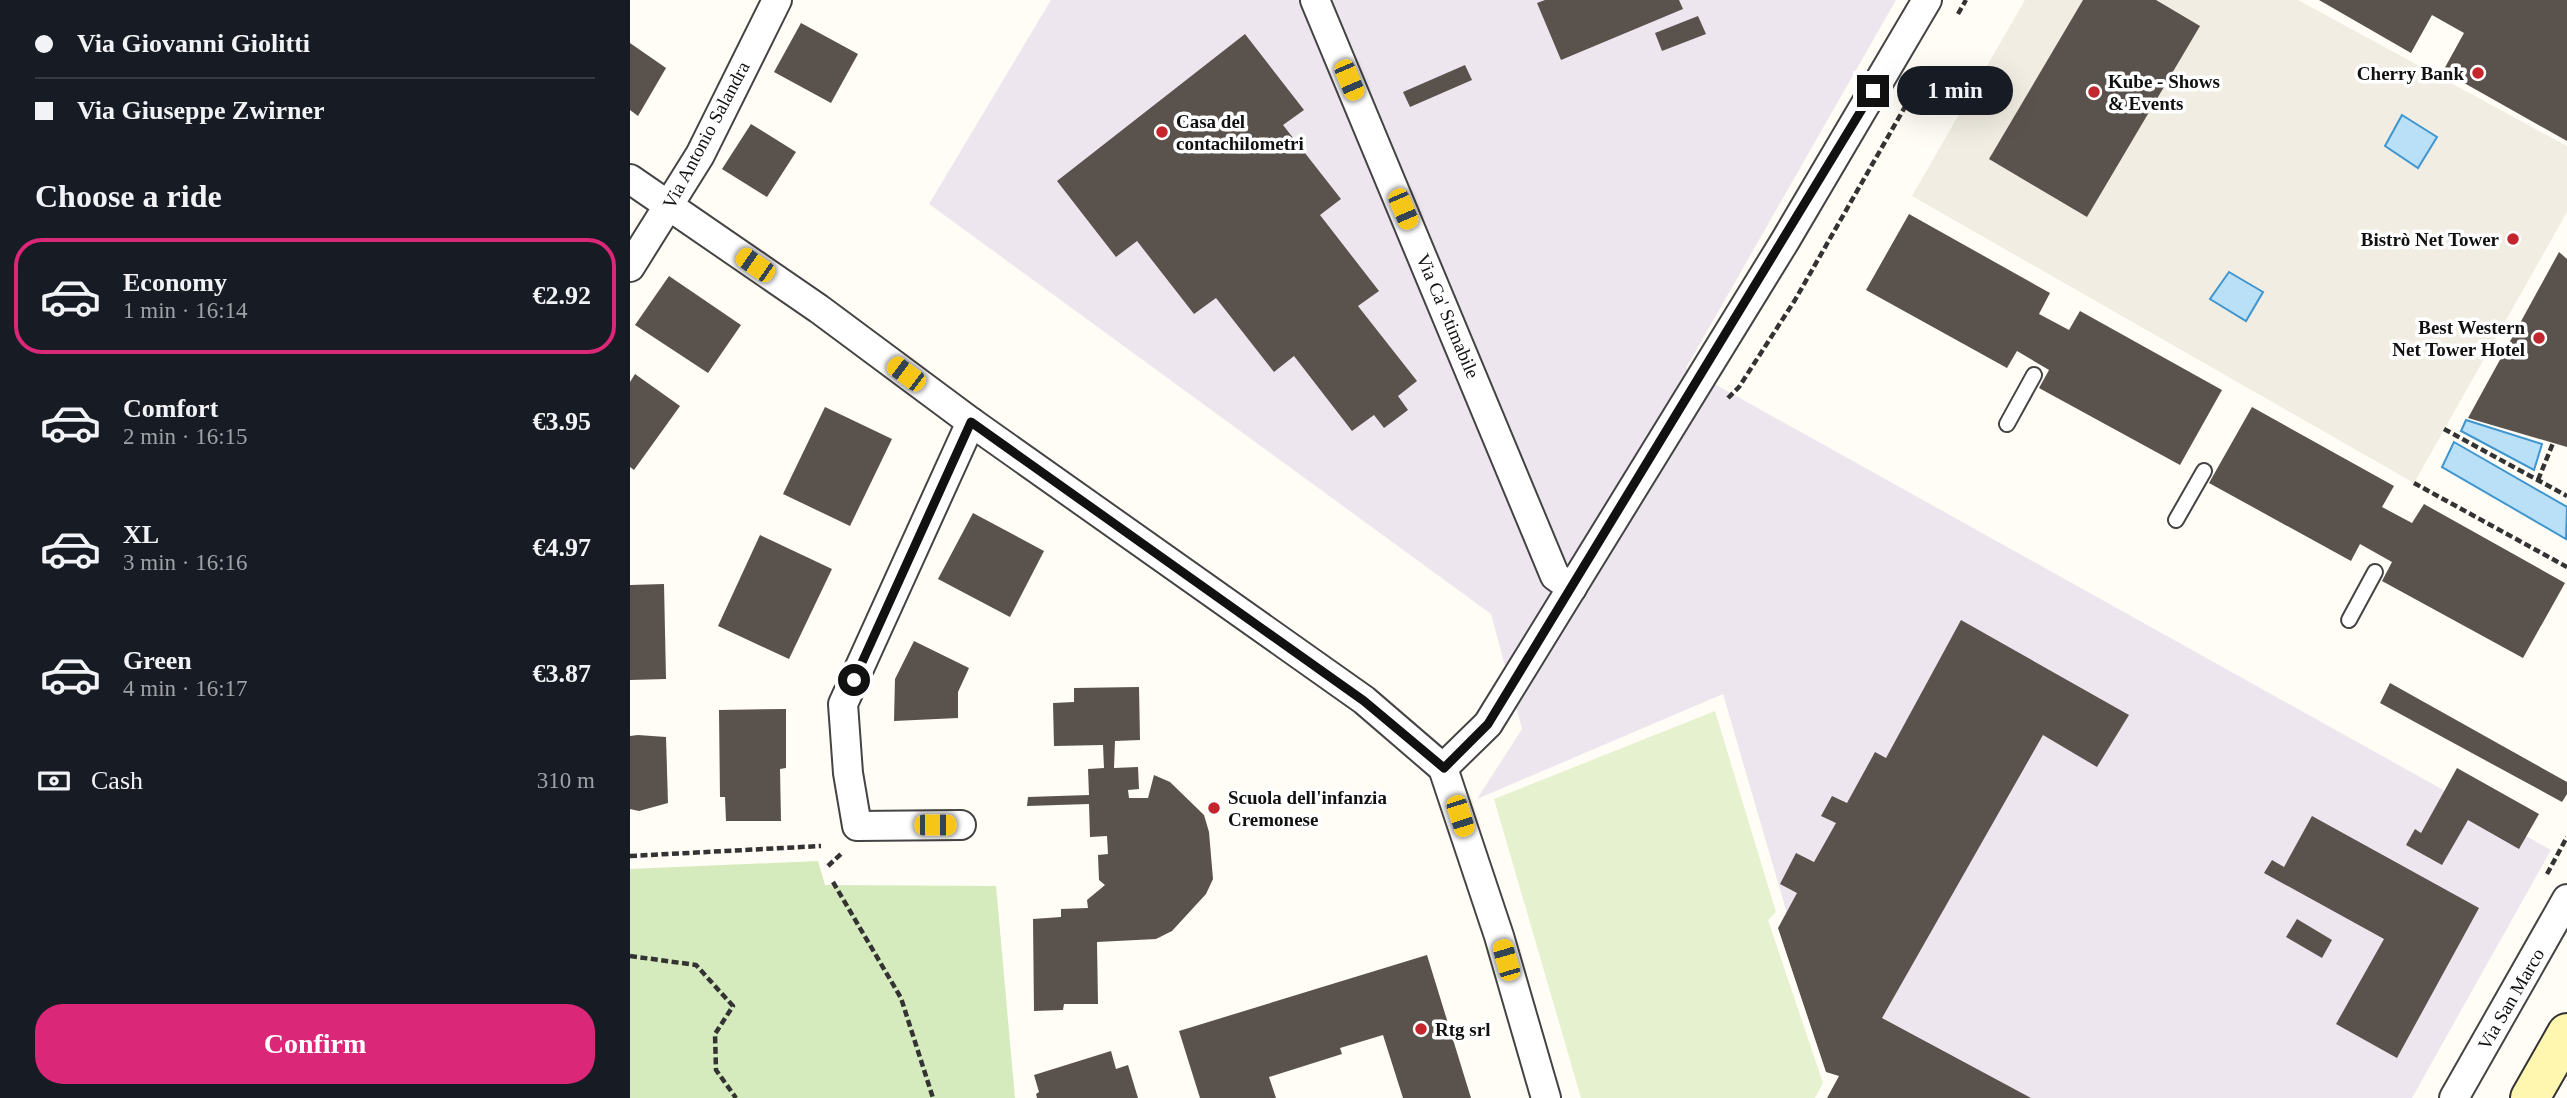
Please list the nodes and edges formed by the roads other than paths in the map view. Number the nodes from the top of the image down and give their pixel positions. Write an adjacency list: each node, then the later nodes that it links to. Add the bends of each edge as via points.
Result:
1 (777, 0): 5 (street, Via Antonio Salandra, via 700,155)
2 (1315, 0): 13 (street, Via Ca' Stimabile, via 1555,576)
3 (1927, 0): 13 (street)
4 (630, 179): 5 (street)
5 (669, 205): 6 (street, Via Antonio Salandra); 8 (street)
6 (630, 267)
7 (2034, 375): 9 (lane)
8 (971, 422): 15 (street, via 1364,701); 16 (street, via 844,704 857,825)
9 (2007, 424)
10 (2204, 471): 11 (lane)
11 (2176, 520)
12 (2375, 572): 14 (lane)
13 (1572, 588): 15 (street, via 1488,724)
14 (2349, 620)
15 (1444, 768): 19 (street)
16 (961, 825)
17 (2567, 899): 20 (street, Via San Marco)
18 (2567, 1033): 21 (main road)
19 (1546, 1098)
20 (2454, 1098)
21 (2530, 1098)

